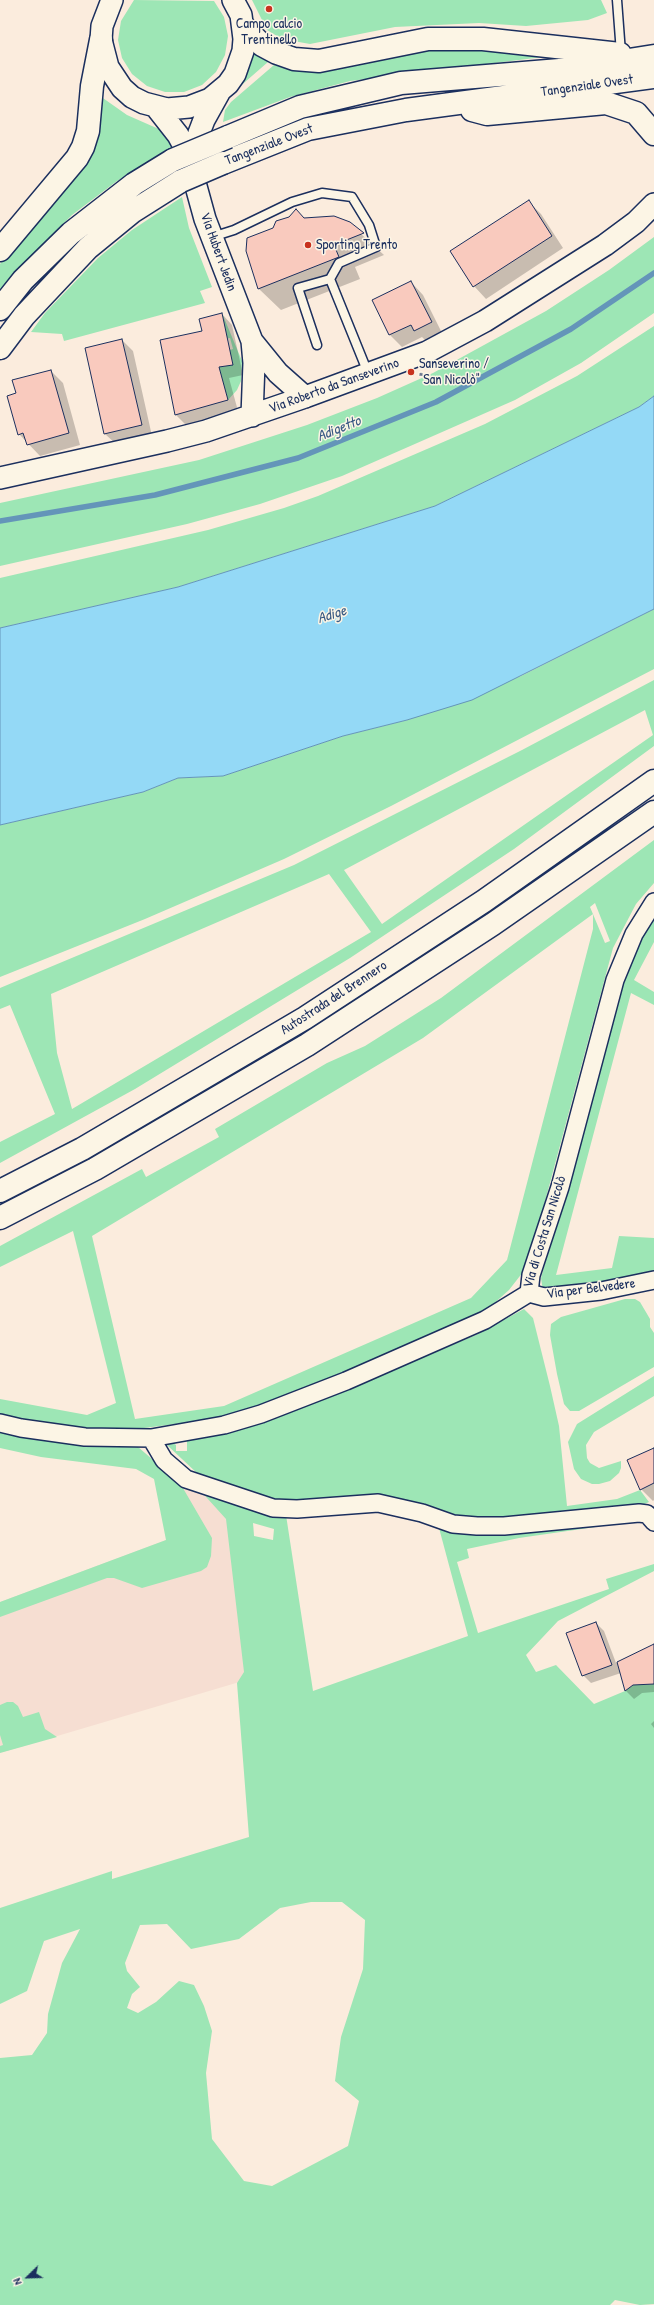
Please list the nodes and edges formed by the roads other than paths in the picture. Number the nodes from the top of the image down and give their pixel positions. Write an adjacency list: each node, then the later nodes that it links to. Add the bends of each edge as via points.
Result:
1 (112, 0): 5 (street, Via Hubert Jedin, via 102,26)
2 (233, 0): 4 (street, Via Hubert Jedin)
3 (617, 0): 6 (lane)
4 (244, 26): 6 (highway, via 262,45 294,59 319,60 428,39 483,39); 9 (street, Via Hubert Jedin, via 240,63)
5 (101, 40): 11 (street, Via Hubert Jedin, via 103,54 114,78 132,97); 16 (highway, via 92,86 88,131 83,147 77,158)
6 (621, 54): 7 (highway)
7 (651, 56): 13 (highway, Tangenziale Ovest, bridge, via 572,69 401,83 300,107 228,137)
8 (654, 77): 10 (highway, Tangenziale Ovest)
9 (219, 93): 11 (street, Via Hubert Jedin, via 189,107); 13 (street, Via Hubert Jedin)
10 (454, 104): 12 (highway, via 487,114 606,103 636,113); 21 (highway, Tangenziale Ovest, bridge, via 406,110 308,129 181,181 132,212 88,248 24,316)
11 (156, 107): 13 (street, Via Hubert Jedin, via 178,135)
12 (654, 134)
13 (183, 160): 15 (street, Via Hubert Jedin, via 198,195); 18 (highway, Tangenziale Ovest, via 134,184 70,233 23,280)
14 (654, 204): 22 (street, Via Roberto da Sanseverino, via 636,222 605,245 484,321 427,352)
15 (211, 238): 17 (lane, via 234,230 292,202 322,193 352,197 369,226 376,247 339,263); 19 (street, Via Hubert Jedin)
16 (0, 250)
17 (330, 279): 20 (lane, via 298,288); 22 (lane)
18 (0, 309)
19 (252, 342): 23 (street, Via Hubert Jedin, via 278,373); 24 (street, Via Hubert Jedin)
20 (317, 345)
21 (0, 348)
22 (368, 374): 23 (street, Via Roberto da Sanseverino)
23 (305, 397): 24 (street, Via Roberto da Sanseverino)
24 (252, 416): 25 (street, Via Roberto da Sanseverino, via 167,441)
25 (0, 478)
26 (654, 780): 29 (highway, Autostrada del Brennero, via 484,901 305,1018 82,1149)
27 (654, 812): 30 (highway, Autostrada del Brennero, via 493,924 307,1045 95,1169)
28 (654, 902): 32 (street, Via di Costa San Nicolò, via 634,934 615,980 560,1187 531,1275)
29 (0, 1191)
30 (0, 1218)
31 (654, 1280): 32 (street, Via per Belvedere, via 601,1291 544,1297)
32 (528, 1293): 34 (street, Via di Costa San Nicolò, via 485,1320 346,1381 261,1414 224,1425)
33 (0, 1423): 34 (street, Via di Costa San Nicolò, via 85,1437)
34 (151, 1438): 35 (street, via 164,1460 186,1479 273,1508 297,1509 378,1502 453,1524 477,1526 504,1526 639,1513 647,1514)
35 (654, 1522)

